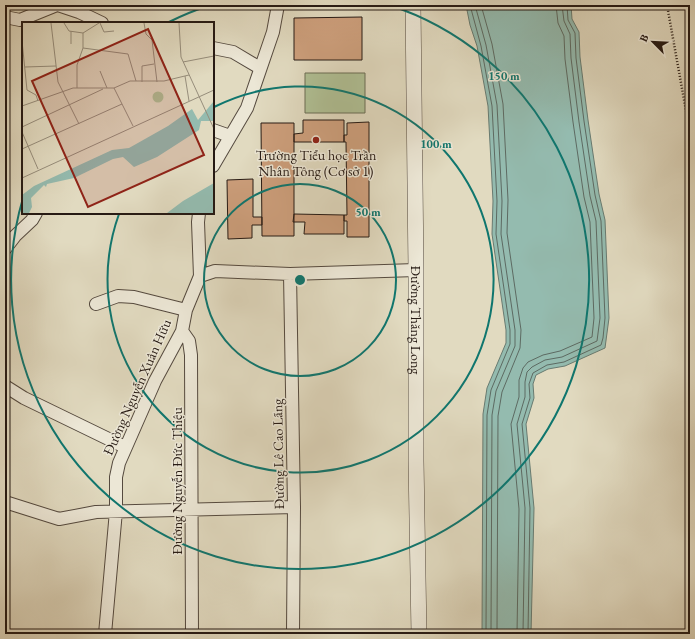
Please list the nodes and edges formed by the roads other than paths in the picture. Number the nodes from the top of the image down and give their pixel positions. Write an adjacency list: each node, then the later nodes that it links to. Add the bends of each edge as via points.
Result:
1 (57, 5): 4 (street, via 20,20); 5 (street)
2 (278, 5): 7 (street, via 273,32)
3 (413, 5): 14 (street, Đường Thăng Long)
4 (5, 18)
5 (100, 22)
6 (214, 48): 7 (street, via 233,52)
7 (260, 68): 9 (street, via 247,108)
8 (214, 130): 9 (street)
9 (230, 136): 10 (street)
10 (214, 163)
11 (35, 214): 13 (street)
12 (200, 214): 16 (street)
13 (5, 249)
14 (416, 270): 15 (street); 29 (street, Đường Thăng Long, via 416,461)
15 (290, 274): 16 (street, via 215,271); 23 (street, Đường Lê Cao Lãng)
16 (200, 276): 18 (street, Đường Nguyễn Xuân Hữu)
17 (96, 304): 18 (street, via 118,296 134,297)
18 (186, 310): 19 (street, Đường Nguyễn Xuân Hữu)
19 (182, 331): 21 (street, Đường Nguyễn Xuân Hữu); 24 (street, Đường Nguyễn Đức Thiệu, via 189,341 191,355)
20 (5, 386): 21 (street, via 24,398)
21 (125, 447): 25 (street, Đường Nguyễn Xuân Hữu, via 116,477)
22 (5, 502): 25 (street, via 59,519)
23 (294, 508): 24 (street); 28 (street, Đường Lê Cao Lãng)
24 (192, 509): 25 (street); 27 (street, Đường Nguyễn Đức Thiệu)
25 (116, 511): 26 (street, Đường Nguyễn Xuân Hữu)
26 (105, 634)
27 (192, 634)
28 (293, 634)
29 (420, 634)

